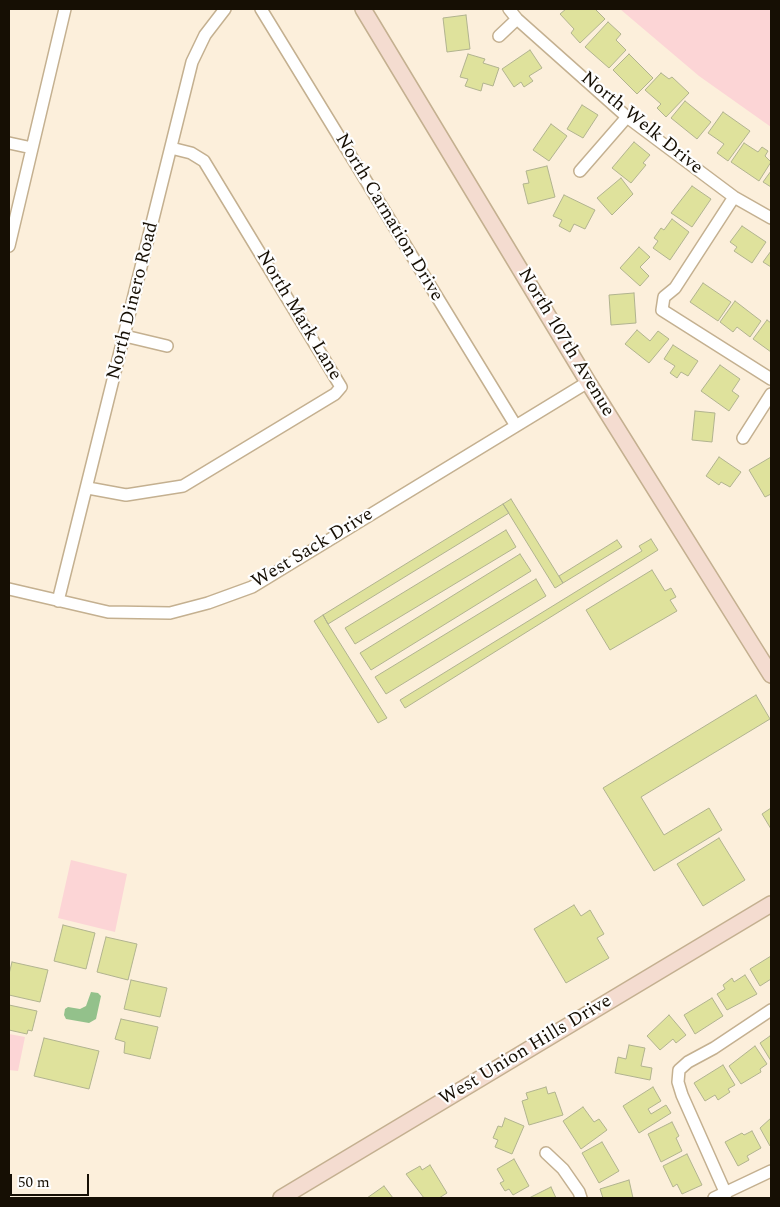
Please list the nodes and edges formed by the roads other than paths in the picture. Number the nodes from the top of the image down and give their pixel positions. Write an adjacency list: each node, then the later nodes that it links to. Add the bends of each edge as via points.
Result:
1 (65, 9): 10 (street)
2 (225, 9): 11 (street, North Dinero Road, via 205,35 192,62)
3 (261, 9): 21 (street, North Carnation Drive)
4 (362, 9): 19 (main road, North 107th Avenue)
5 (509, 9): 6 (street, North Welk Drive)
6 (517, 19): 7 (street); 8 (street, North Welk Drive)
7 (499, 36)
8 (627, 117): 12 (street); 13 (street, North Welk Drive)
9 (9, 143): 10 (street)
10 (32, 148): 15 (street)
11 (171, 148): 16 (street, North Dinero Road); 23 (street, North Mark Lane, via 191,153 204,161 341,387 336,394 184,486 126,494)
12 (580, 171)
13 (734, 197): 14 (street, North Welk Drive); 18 (street, via 676,288 664,297 662,310)
14 (771, 218)
15 (9, 246)
16 (125, 336): 17 (street); 23 (street, North Dinero Road)
17 (167, 346)
18 (771, 379)
19 (588, 382): 21 (street, West Sack Drive); 26 (main road, North 107th Avenue)
20 (771, 394): 22 (street)
21 (516, 426): 25 (street, West Sack Drive, via 252,588 170,613 108,612)
22 (743, 438)
23 (88, 488): 25 (street, North Dinero Road)
24 (9, 589): 25 (street, West Sack Drive)
25 (58, 601)
26 (771, 675)
27 (771, 904): 32 (main road, West Union Hills Drive)
28 (771, 1010): 31 (street, via 679,1070 682,1095)
29 (546, 1152): 33 (street, via 563,1169)
30 (771, 1171): 31 (street)
31 (726, 1194): 34 (street)
32 (280, 1198)
33 (581, 1198)
34 (714, 1198)

